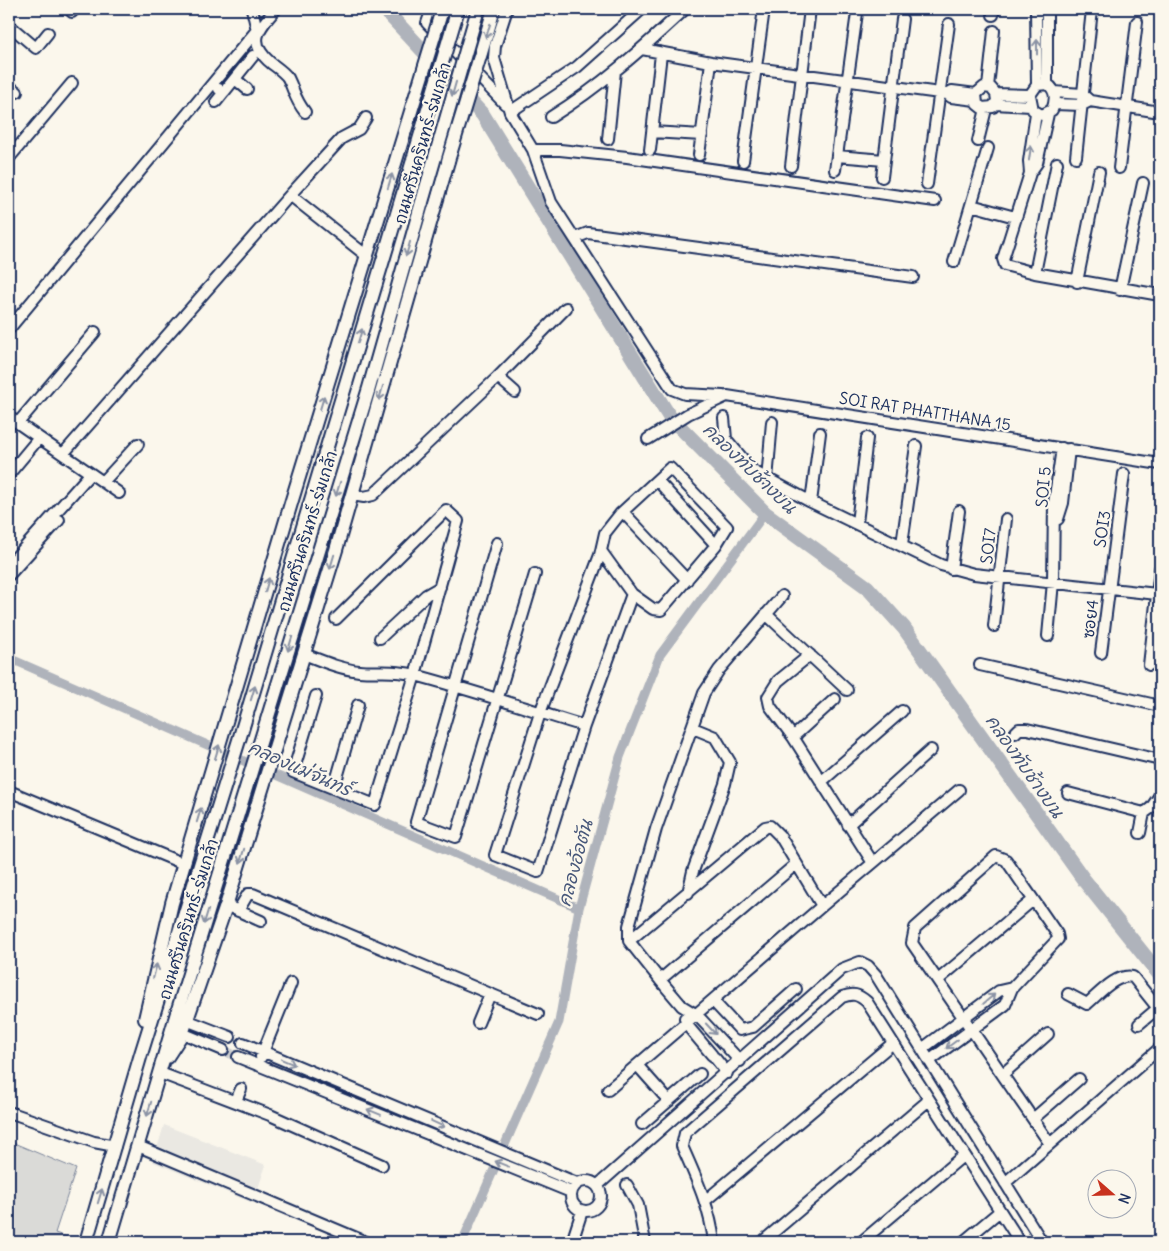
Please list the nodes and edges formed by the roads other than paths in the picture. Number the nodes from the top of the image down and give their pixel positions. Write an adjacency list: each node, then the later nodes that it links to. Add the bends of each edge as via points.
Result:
1 (252, 9): 20 (street)
2 (276, 9): 20 (street)
3 (458, 9): 92 (main road, ถนนศรีนครินทร์-ร่มเกล้า, one-way to 3, bridge)
4 (478, 9): 94 (main road, ถนนศรีนครินทร์-ร่มเกล้า, one-way to 94, bridge)
5 (494, 9): 116 (main road, ถนนศรีนครินทร์-ร่มเกล้า, one-way to 116, bridge)
6 (507, 9): 48 (street, via 494,58)
7 (642, 9): 48 (street, via 577,67)
8 (685, 9): 23 (street)
9 (764, 9): 27 (street)
10 (810, 9): 29 (street)
11 (1036, 9): 36 (street, one-way to 11)
12 (1047, 9): 36 (street)
13 (439, 10): 48 (street, via 427,23); 82 (main road, ถนนศรีนครินทร์-ร่มเกล้า, one-way to 13, bridge)
14 (1092, 10): 43 (street)
15 (857, 13): 31 (street)
16 (902, 19): 34 (street)
17 (1137, 22): 47 (street)
18 (948, 24): 39 (street)
19 (9, 25): 22 (street, via 36,48)
20 (258, 30): 33 (street); 50 (street, via 260,53 288,78 295,100)
21 (994, 31): 35 (street)
22 (48, 33)
23 (642, 49): 24 (street); 28 (street)
24 (661, 54): 26 (street); 55 (street)
25 (253, 56): 30 (street)
26 (711, 62): 27 (street); 56 (street)
27 (756, 68): 29 (street); 67 (street)
28 (615, 71): 53 (street, via 589,93); 57 (street)
29 (802, 74): 31 (street); 69 (street)
30 (234, 78): 37 (street); 38 (street)
31 (848, 80): 34 (street); 63 (street)
32 (72, 83): 65 (street)
33 (212, 84): 38 (street); 90 (street)
34 (893, 86): 39 (street); 66 (street)
35 (988, 87): 40 (street); 42 (street, via 981,88)
36 (1046, 87): 41 (street); 43 (street); 45 (street)
37 (247, 89)
38 (224, 92): 44 (street)
39 (944, 93): 42 (street, via 951,97); 76 (street)
40 (996, 94): 41 (street); 46 (street)
41 (1030, 95): 49 (street)
42 (976, 97): 46 (street, via 979,106)
43 (1085, 100): 45 (street); 47 (street); 64 (street)
44 (216, 102)
45 (1054, 104): 52 (street)
46 (991, 107): 49 (street); 58 (street)
47 (1127, 107): 51 (street); 70 (street)
48 (509, 109): 60 (street, SOI RAT PHATTHANA 15)
49 (1033, 109): 52 (street); 73 (street, one-way to 49)
50 (305, 112)
51 (1160, 112)
52 (1048, 114): 73 (street, via 1037,163)
53 (551, 117)
54 (366, 118): 77 (street, via 358,129 342,138)
55 (652, 132): 56 (street); 61 (street)
56 (702, 135): 62 (street)
57 (608, 139)
58 (978, 141)
59 (988, 148): 79 (street)
60 (533, 150): 78 (street, via 627,157); 81 (street, SOI RAT PHATTHANA 15, via 551,202)
61 (650, 150)
62 (699, 155)
63 (837, 156): 66 (street); 71 (street)
64 (1076, 157)
65 (9, 158)
66 (884, 160): 74 (street)
67 (744, 161)
68 (1057, 163): 84 (street)
69 (791, 166)
70 (1120, 168)
71 (835, 170)
72 (1099, 172): 86 (street)
73 (1030, 173): 80 (street)
74 (882, 177)
75 (1144, 183): 87 (street)
76 (927, 184)
77 (290, 195): 82 (street); 107 (street)
78 (935, 201)
79 (971, 205): 80 (street); 83 (street)
80 (1015, 217): 84 (street, via 1004,264)
81 (575, 238): 85 (street, via 588,233); 96 (street, SOI RAT PHATTHANA 15, via 672,388 685,394)
82 (367, 256): 117 (main road, ถนนศรีนครินทร์-ร่มเกล้า, one-way to 82)
83 (954, 262)
84 (1035, 274): 86 (street)
85 (913, 277)
86 (1077, 282): 87 (street)
87 (1120, 290): 88 (street)
88 (1160, 295)
89 (566, 308): 93 (street)
90 (9, 329)
91 (95, 332): 98 (street)
92 (351, 366): 117 (main road); 214 (main road, ถนนศรีนครินทร์-ร่มเกล้า, one-way to 92)
93 (498, 377): 95 (street); 116 (street, via 373,495)
94 (369, 388): 121 (main road); 199 (main road, ถนนศรีนครินทร์-ร่มเกล้า, one-way to 199, via 246,786)
95 (515, 392)
96 (727, 396): 103 (street, via 688,414); 106 (street, SOI RAT PHATTHANA 15)
97 (724, 418): 113 (street, via 726,439 731,447 753,471)
98 (13, 420): 101 (street)
99 (772, 422): 113 (street)
100 (820, 433): 118 (street)
101 (39, 438): 107 (street); 109 (street)
102 (867, 438): 124 (street)
103 (648, 439)
104 (138, 444): 114 (street)
105 (916, 446): 127 (street)
106 (1065, 449): 108 (street, SOI RAT PHATTHANA 15); 137 (street, SOI 5, via 1063,503 1056,530)
107 (63, 454): 110 (street)
108 (1160, 464)
109 (9, 474)
110 (90, 474): 114 (street); 125 (street)
111 (1124, 474): 139 (street, SOI3)
112 (657, 480): 120 (street); 128 (street); 128 (street, via 670,468 727,527)
113 (767, 480): 118 (street)
114 (103, 482): 115 (street)
115 (119, 493)
116 (352, 495): 121 (main road, ถนนศรีนครินทร์-ร่มเกล้า)
117 (292, 500): 179 (main road, ถนนศรีนครินทร์-ร่มเกล้า, one-way to 117)
118 (811, 502): 124 (street)
119 (958, 511): 131 (street)
120 (622, 512): 129 (street, via 605,533); 136 (street)
121 (346, 515): 149 (main road, ถนนศรีนครินทร์-ร่มเกล้า, one-way to 149)
122 (1006, 519): 135 (street, SOI7)
123 (59, 520): 125 (street)
124 (857, 523): 127 (street)
125 (48, 526): 130 (street); 134 (street)
126 (497, 543): 154 (street)
127 (902, 544): 131 (street)
128 (716, 545): 136 (street)
129 (601, 550): 140 (street); 162 (street)
130 (9, 565)
131 (951, 569): 135 (street)
132 (1160, 569): 141 (street)
133 (535, 574): 158 (street)
134 (9, 575)
135 (1000, 576): 137 (street); 145 (street, SOI7)
136 (687, 580): 140 (street, via 658,611)
137 (1053, 582): 139 (street); 146 (street, SOI 5)
138 (440, 587): 144 (street, via 458,521 446,510); 147 (street, via 426,595); 153 (street)
139 (1109, 588): 141 (street); 148 (street, ซอย4)
140 (632, 594): 163 (street)
141 (1157, 594): 152 (street)
142 (782, 596): 143 (street)
143 (766, 614): 150 (street); 164 (street, via 709,682)
144 (336, 619)
145 (994, 626)
146 (1048, 636)
147 (380, 638)
148 (1101, 653)
149 (304, 654): 153 (street, via 340,668 392,670); 184 (main road, ถนนศรีนครินทร์-ร่มเกล้า, one-way to 184, via 261,793)
150 (810, 655): 155 (street); 166 (street, via 778,681 768,697 770,706)
151 (980, 665): 160 (street)
152 (1148, 665)
153 (416, 675): 154 (street); 170 (street, via 375,805)
154 (456, 687): 158 (street); 158 (street, via 416,822 456,837)
155 (847, 690)
156 (316, 696): 170 (street, via 293,772)
157 (835, 699): 166 (street)
158 (496, 700): 162 (street)
159 (358, 705): 170 (street)
160 (1160, 706)
161 (902, 711): 169 (street)
162 (540, 712): 163 (street); 163 (street, via 495,855 538,872)
163 (584, 726)
164 (693, 728): 181 (street, via 715,737 730,762 692,871); 186 (street, via 631,910)
165 (1015, 733): 168 (street, via 1019,728 1027,728)
166 (793, 738): 169 (street)
167 (931, 750): 176 (street)
168 (1160, 760)
169 (821, 782): 176 (street)
170 (334, 788)
171 (959, 790): 178 (street)
172 (9, 791): 179 (street)
173 (1068, 793): 175 (street)
174 (1160, 795): 175 (street)
175 (1144, 813): 177 (street)
176 (848, 825): 178 (street)
177 (1140, 833)
178 (873, 863): 183 (street)
179 (184, 864): 214 (main road, ถนนศรีนครินทร์-ร่มเกล้า, one-way to 179, via 150,993)
180 (796, 864): 181 (street, via 775,830 765,827); 183 (street); 187 (street)
181 (688, 893): 186 (street)
182 (1033, 900): 188 (street); 188 (street, via 1006,860 996,856 915,928 912,943); 190 (street, via 1058,939)
183 (822, 906): 194 (street)
184 (232, 908): 185 (street); 192 (street, via 248,894 253,894); 199 (main road, ถนนศรีนครินทร์-ร่มเกล้า)
185 (261, 921)
186 (629, 941): 187 (street)
187 (660, 980): 195 (street)
188 (938, 980): 200 (street)
189 (291, 983): 213 (street)
190 (1012, 988): 200 (street, one-way to 190, via 999,991); 204 (street, via 1005,1005)
191 (796, 989): 194 (street, via 746,1030 740,1030)
192 (490, 994): 197 (street); 201 (street)
193 (1068, 994): 196 (street, via 1087,1004 1127,975 1133,977)
194 (713, 1000): 198 (street)
195 (682, 1006): 198 (street); 202 (street)
196 (1159, 1009): 203 (street)
197 (538, 1014)
198 (697, 1014): 202 (street); 216 (street, one-way to 216)
199 (182, 1018): 205 (main road, ถนนศรีนครินทร์-ร่มเกล้า); 207 (street)
200 (964, 1018): 204 (street); 211 (street)
201 (478, 1023)
202 (686, 1024): 219 (street); 221 (street)
203 (1139, 1024)
204 (973, 1029): 217 (street, one-way to 217); 223 (street)
205 (177, 1031): 212 (street); 220 (main road, ถนนศรีนครินทร์-ร่มเกล้า)
206 (1048, 1034): 223 (street)
207 (230, 1037)
208 (243, 1043): 213 (street)
209 (893, 1043): 227 (street); 244 (street); 244 (street, via 860,996 842,997 685,1133 682,1146)
210 (1160, 1048): 233 (street)
211 (922, 1049): 216 (street, via 876,975 860,962 842,969); 217 (street)
212 (223, 1050)
213 (263, 1051): 218 (street); 238 (street, one-way to 238, via 456,1132)
214 (141, 1054): 234 (main road, ถนนศรีนครินทร์-ร่มเกล้า)
215 (238, 1057): 218 (street)
216 (740, 1061): 221 (street)
217 (929, 1061): 239 (street)
218 (258, 1065): 238 (street, one-way to 218, via 452,1143)
219 (637, 1065): 226 (street); 229 (street)
220 (161, 1067): 228 (street); 235 (main road, ถนนศรีนครินทร์-ร่มเกล้า, one-way to 235)
221 (727, 1073): 241 (street)
222 (700, 1074): 229 (street)
223 (1003, 1074): 231 (street)
224 (1079, 1079): 231 (street)
225 (241, 1089): 228 (street)
226 (608, 1090)
227 (929, 1100): 236 (street); 253 (street)
228 (236, 1101): 237 (street)
229 (669, 1101): 232 (street)
230 (9, 1112): 234 (street)
231 (1033, 1119): 233 (street)
232 (642, 1124)
233 (1050, 1144): 239 (street)
234 (114, 1146): 247 (main road, ถนนศรีนครินทร์-ร่มเกล้า, one-way to 234)
235 (138, 1146): 248 (main road, ถนนศรีนครินทร์-ร่มเกล้า); 249 (street)
236 (964, 1154): 246 (street); 254 (street)
237 (382, 1165)
238 (549, 1177): 240 (street); 243 (street)
239 (1005, 1182): 257 (street)
240 (577, 1183): 241 (street, via 588,1180); 243 (street)
241 (598, 1185): 245 (street, via 600,1204 595,1209)
242 (627, 1185): 251 (street, via 638,1206)
243 (571, 1192): 245 (street, via 572,1202)
244 (706, 1200): 252 (street)
245 (582, 1211): 250 (street)
246 (1000, 1211): 255 (street); 256 (street)
247 (86, 1242)
248 (109, 1242)
249 (366, 1242)
250 (572, 1242)
251 (645, 1242)
252 (714, 1242)
253 (762, 1242)
254 (861, 1242)
255 (963, 1242)
256 (1020, 1242)
257 (1042, 1242)

